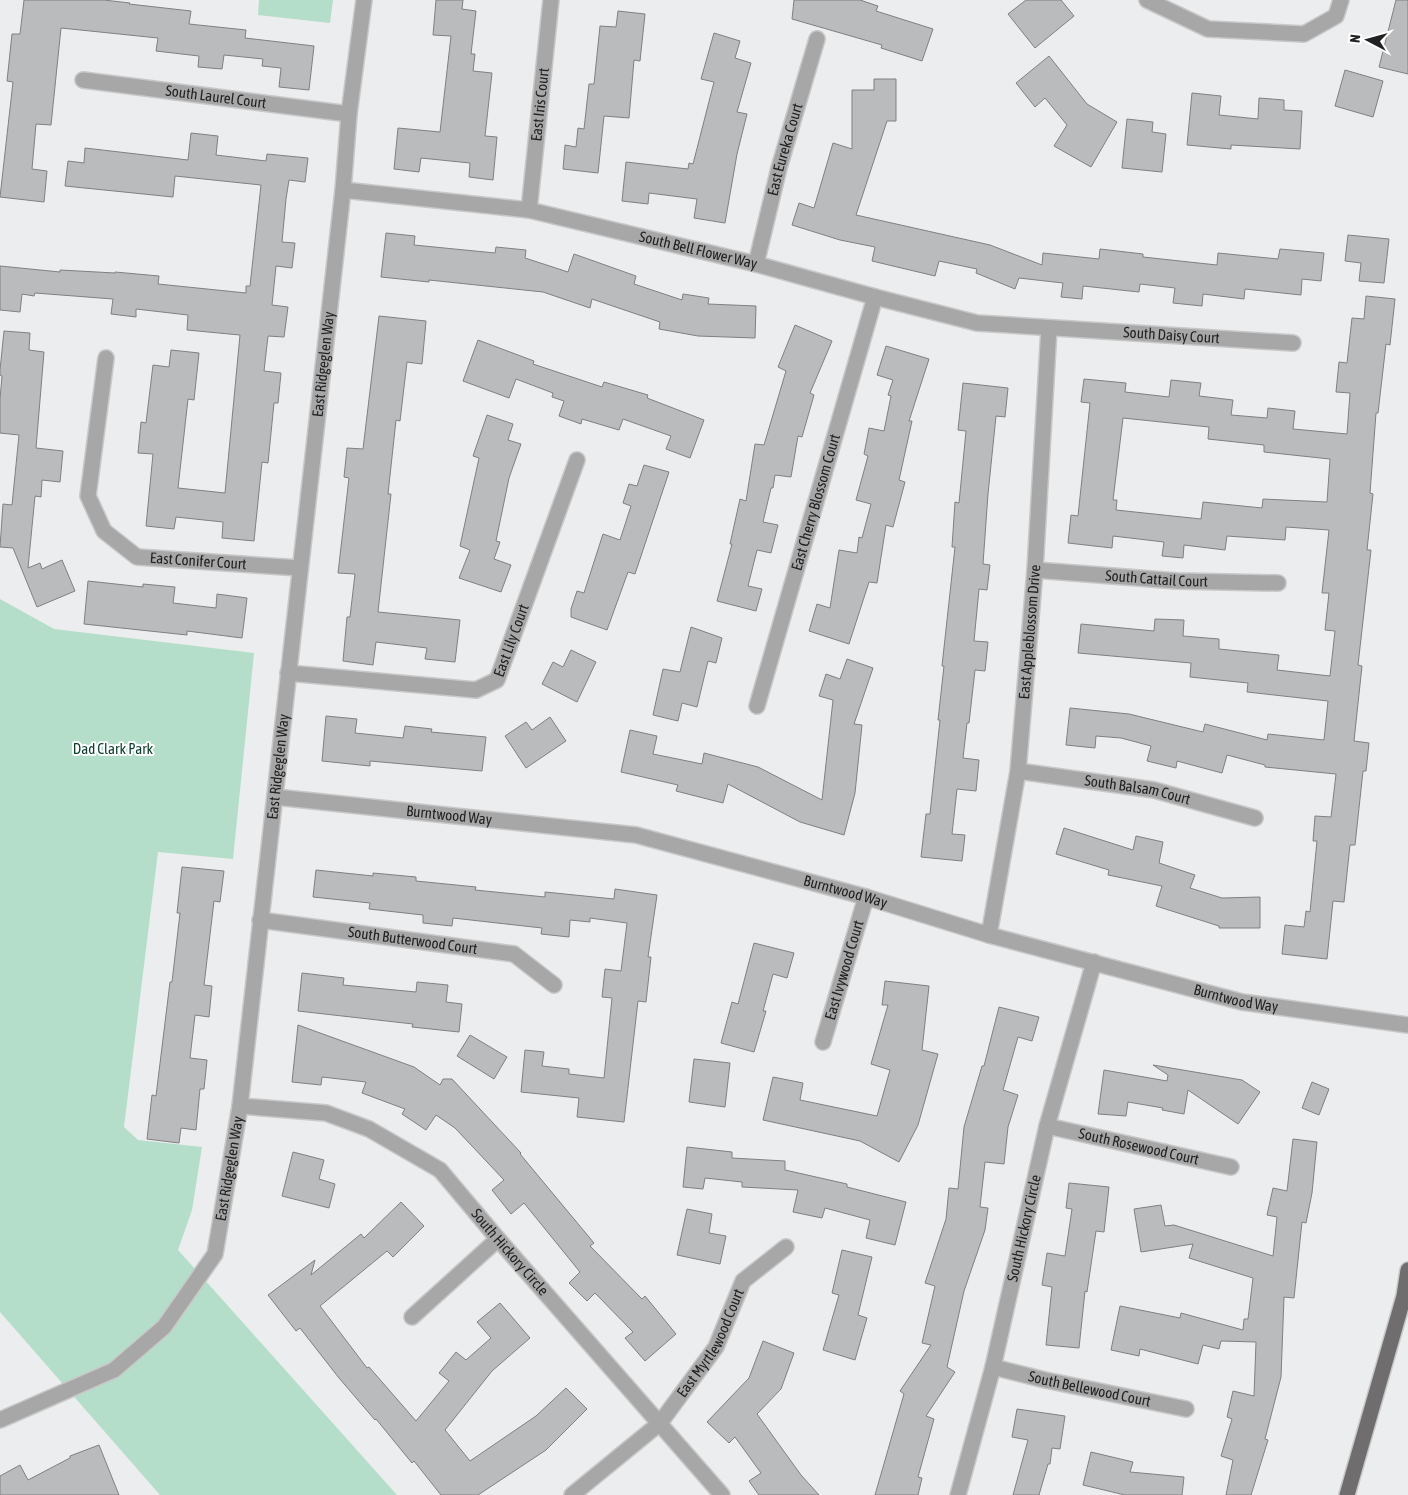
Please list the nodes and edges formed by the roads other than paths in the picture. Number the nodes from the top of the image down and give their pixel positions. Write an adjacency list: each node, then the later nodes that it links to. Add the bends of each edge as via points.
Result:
1 (364, 0): 7 (street, East Ridgeglen Way)
2 (551, 0): 9 (street, East Iris Court)
3 (1148, 0): 4 (street, via 1208,29 1304,34 1336,16)
4 (1341, 0)
5 (817, 39): 10 (street, East Eureka Court, via 779,168)
6 (83, 80): 7 (street, South Laurel Court)
7 (349, 114): 8 (street, East Ridgeglen Way)
8 (343, 190): 9 (street, South Bell Flower Way); 16 (street, East Ridgeglen Way)
9 (529, 210): 10 (street, South Bell Flower Way)
10 (756, 264): 11 (street, South Bell Flower Way)
11 (875, 297): 12 (street, South Bell Flower Way, via 977,323); 20 (street, East Cherry Blossom Court)
12 (1049, 328): 13 (street, South Daisy Court); 17 (street, East Appleblossom Drive)
13 (1293, 343)
14 (106, 358): 16 (street, East Conifer Court, via 88,496 104,531 137,557)
15 (577, 460): 19 (street, East Lily Court, via 497,680 476,690)
16 (300, 568): 19 (street, East Ridgeglen Way)
17 (1036, 570): 18 (street, South Cattail Court, via 1177,581); 21 (street, East Appleblossom Drive)
18 (1278, 583)
19 (288, 673): 22 (street, East Ridgeglen Way)
20 (757, 706)
21 (1018, 771): 23 (street, South Balsam Court, via 1154,790); 26 (street, East Appleblossom Drive)
22 (275, 797): 24 (street, Burntwood Way, via 636,835); 25 (street, East Ridgeglen Way)
23 (1255, 818)
24 (866, 898): 26 (street, Burntwood Way); 30 (street, East Ivywood Court)
25 (260, 920): 28 (street, South Butterwood Court, via 514,954); 31 (street, East Ridgeglen Way)
26 (989, 934): 27 (street, Burntwood Way)
27 (1094, 962): 29 (street, Burntwood Way, via 1242,1002); 32 (street, South Hickory Circle)
28 (554, 985)
29 (1408, 1025)
30 (822, 1042)
31 (240, 1106): 34 (street, South Hickory Circle, via 326,1113 368,1129 440,1170); 40 (street, East Ridgeglen Way, via 215,1254 164,1327 114,1370)
32 (1047, 1126): 33 (street, South Rosewood Court); 38 (street, South Hickory Circle)
33 (1231, 1167)
34 (498, 1239): 37 (street); 41 (street, South Hickory Circle)
35 (786, 1247): 41 (street, East Myrtlewood Court, via 743,1281 716,1347)
36 (1408, 1270): 45 (main road, via 1404,1296)
37 (412, 1317)
38 (993, 1367): 39 (street, South Bellewood Court); 44 (street, South Hickory Circle)
39 (1186, 1409)
40 (0, 1420)
41 (660, 1423): 42 (street, East Myrtlewood Court); 43 (street, South Hickory Circle)
42 (572, 1495)
43 (722, 1495)
44 (958, 1495)
45 (1347, 1495)

